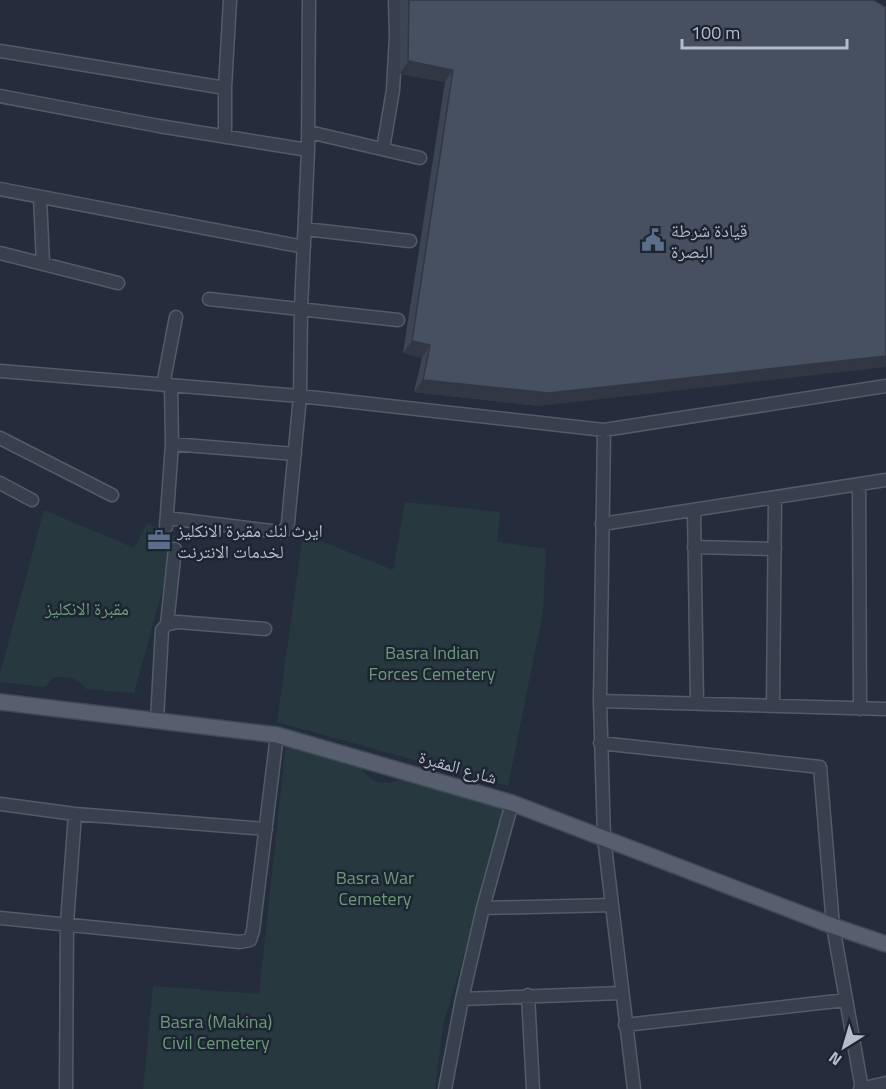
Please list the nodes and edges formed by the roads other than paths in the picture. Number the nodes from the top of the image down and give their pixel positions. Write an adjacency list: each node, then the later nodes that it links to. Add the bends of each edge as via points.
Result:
1 (230, 0): 5 (street)
2 (309, 0): 7 (street)
3 (395, 0): 9 (street, via 393,90)
4 (0, 51): 5 (street)
5 (225, 88): 8 (street)
6 (0, 96): 8 (street)
7 (309, 132): 9 (street); 10 (street)
8 (225, 137): 10 (street)
9 (383, 149): 11 (street)
10 (308, 150): 14 (street)
11 (420, 158)
12 (0, 189): 13 (street)
13 (40, 197): 16 (street); 18 (street)
14 (305, 229): 15 (street); 16 (street)
15 (410, 241)
16 (304, 247): 21 (street)
17 (0, 253): 18 (street)
18 (43, 263): 19 (street)
19 (118, 283)
20 (209, 299): 21 (street)
21 (301, 308): 23 (street); 27 (street)
22 (176, 317): 25 (street)
23 (398, 320)
24 (0, 371): 25 (street)
25 (167, 385): 27 (street); 30 (street)
26 (886, 386): 28 (street)
27 (300, 396): 28 (street); 31 (street)
28 (604, 430): 39 (street)
29 (0, 438): 35 (street)
30 (172, 444): 31 (street); 31 (street, via 166,523 280,532 286,529)
31 (295, 454)
32 (886, 480): 34 (street)
33 (0, 483): 37 (street)
34 (859, 484): 36 (street); 49 (street)
35 (112, 495)
36 (775, 497): 38 (street); 42 (street)
37 (32, 500)
38 (694, 510): 39 (street); 40 (street)
39 (602, 524): 45 (street)
40 (694, 547): 42 (street); 47 (street)
41 (175, 549): 43 (street)
42 (775, 549): 48 (street)
43 (167, 624): 44 (street); 51 (street, via 162,630)
44 (265, 629)
45 (600, 701): 47 (street); 53 (street)
46 (0, 702): 51 (main road, شارع المقبرة)
47 (696, 704): 48 (street)
48 (773, 706): 49 (street)
49 (861, 709): 50 (street)
50 (886, 710)
51 (157, 720): 52 (main road, شارع المقبرة)
52 (277, 735): 54 (main road, شارع المقبرة); 57 (street)
53 (600, 744): 58 (street); 63 (street, via 820,766)
54 (512, 803): 58 (main road, شارع المقبرة); 60 (street)
55 (0, 804): 56 (street)
56 (75, 814): 57 (street); 62 (street)
57 (266, 829): 62 (street, via 250,940)
58 (604, 838): 59 (street); 63 (main road, شارع المقبرة)
59 (612, 905): 60 (street); 65 (street)
60 (483, 908): 67 (street)
61 (0, 918): 62 (street)
62 (66, 923): 71 (street)
63 (833, 926): 64 (main road, شارع المقبرة); 68 (street)
64 (886, 944)
65 (621, 993): 66 (street); 69 (street)
66 (528, 995): 67 (street); 73 (street)
67 (462, 999): 72 (street)
68 (846, 1000): 69 (street); 75 (street)
69 (625, 1025): 74 (street)
70 (886, 1083): 75 (street)
71 (66, 1089)
72 (445, 1089)
73 (533, 1089)
74 (634, 1089)
75 (861, 1089)

